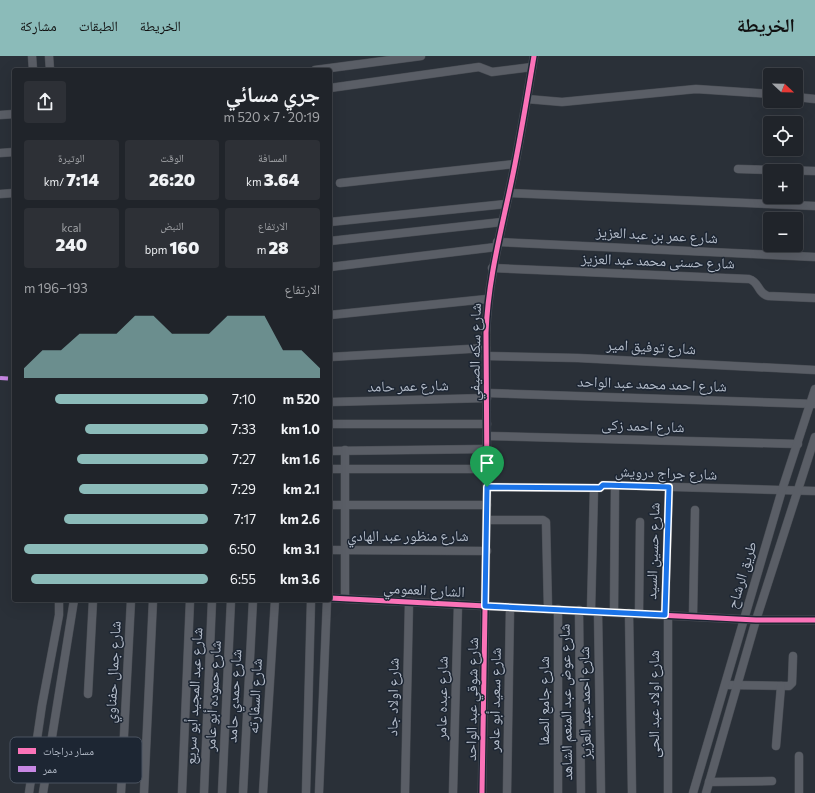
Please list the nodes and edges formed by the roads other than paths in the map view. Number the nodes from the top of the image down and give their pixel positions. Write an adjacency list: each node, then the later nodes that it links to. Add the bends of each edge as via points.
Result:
1 (32, 56): 6 (street)
2 (49, 56): 7 (street)
3 (421, 56): 8 (street)
4 (534, 56): 5 (street, شارع سكه الصيفي)
5 (532, 67): 9 (street, via 492,72 479,67); 12 (street, شارع سكه الصيفي)
6 (33, 68)
7 (50, 68)
8 (330, 68)
9 (332, 88)
10 (763, 94): 12 (street, via 696,89 562,102)
11 (803, 98): 13 (street)
12 (527, 99): 18 (street, شارع سكه الصيفي)
13 (815, 99)
14 (12, 114): 15 (street)
15 (0, 115)
16 (12, 152): 17 (street)
17 (0, 153)
18 (515, 164): 21 (street); 23 (street, شارع سكه الصيفي)
19 (738, 169): 20 (street)
20 (815, 171)
21 (340, 183)
22 (12, 193): 24 (street)
23 (509, 193): 25 (street, شارع سكه الصيفي); 26 (street)
24 (0, 194)
25 (506, 204): 27 (street); 28 (street, شارع سكه الصيفي)
26 (815, 206)
27 (332, 222)
28 (502, 222): 29 (street); 30 (street, شارع سكه الصيفي)
29 (332, 241)
30 (497, 245): 31 (street, شارع عمر بن عبد العزيز); 32 (street, شارع عمر بن عبد العزيز); 33 (street, شارع سكه الصيفي)
31 (815, 257)
32 (332, 267)
33 (492, 268): 34 (street, شارع حسنى محمد عبد العزيز, via 749,279 756,282 761,293 768,296); 35 (street, شارع سكه الصيفي)
34 (815, 298)
35 (488, 300): 36 (street); 37 (street, شارع سكه الصيفي)
36 (332, 315)
37 (486, 352): 38 (street, شارع توفيق امير); 39 (street, شارع توفيق امير); 41 (street, شارع سكه الصيفي)
38 (332, 357)
39 (815, 370)
40 (815, 389): 43 (street, طريق الرشاح)
41 (487, 396): 42 (street, شارع عمر حامد); 43 (street, شارع احمد محمد عبد الواحد); 45 (street, شارع سكه الصيفي)
42 (332, 402)
43 (813, 404): 48 (street, طريق الرشاح)
44 (332, 424): 45 (street)
45 (487, 424): 46 (street, شارع سكه الصيفي)
46 (487, 436): 48 (street, شارع احمد زكى); 49 (street, شارع سكه الصيفي)
47 (815, 437): 52 (street, طريق الرشاح)
48 (798, 444): 60 (street, طريق الرشاح)
49 (487, 449): 50 (street); 55 (street, شارع سكه الصيفي)
50 (345, 450): 51 (street); 54 (street)
51 (332, 451)
52 (812, 456): 61 (street, طريق الرشاح)
53 (332, 469): 54 (street)
54 (346, 469): 55 (street); 64 (street)
55 (487, 469): 57 (street, شارع سكه الصيفي)
56 (615, 486): 58 (street, شارع جراج درويش); 59 (street, شارع جراج درويش, via 603,485); 94 (street)
57 (487, 487): 59 (street, شارع جراج درويش); 65 (street, شارع سكه الصيفي)
58 (669, 487): 60 (street, شارع جراج درويش); 97 (street, شارع حسين السيد)
59 (594, 488): 93 (street, شارع احمد عبد العزيز)
60 (782, 490): 61 (street, شارع جراج درويش); 99 (street, طريق الرشاح)
61 (797, 491): 62 (street, شارع جراج درويش); 100 (street, طريق الرشاح)
62 (815, 491)
63 (332, 505): 64 (street)
64 (346, 505): 65 (street); 70 (street)
65 (487, 505): 67 (street, شارع سكه الصيفي)
66 (694, 510): 98 (street)
67 (487, 520): 71 (street, شارع سكه الصيفي); 90 (street, via 546,522)
68 (640, 522): 96 (street)
69 (332, 550): 70 (street, شارع منظور عبد الهادي)
70 (346, 550): 71 (street, شارع منظور عبد الهادي); 73 (street)
71 (487, 551): 88 (street, شارع سكه الصيفي)
72 (332, 598): 73 (street, الشارع العمومي)
73 (345, 598): 86 (street, الشارع العمومي)
74 (59, 602): 107 (street, via 59,615)
75 (74, 602): 108 (street)
76 (93, 602): 106 (street)
77 (130, 602): 109 (street, شارع جمال حفناوي)
78 (153, 602): 120 (street)
79 (190, 602): 121 (street)
80 (212, 602): 122 (street, شارع عبد المجيد أبو سريع)
81 (231, 602): 123 (street, شارع حموده أبو عامر)
82 (253, 602): 124 (street, شارع حمدي حامد)
83 (274, 602): 125 (street, شارع السفارته)
84 (311, 602): 126 (street)
85 (327, 602): 127 (street)
86 (409, 602): 87 (street, الشارع العمومي); 128 (street, شارع اولاد جاد)
87 (458, 604): 88 (street, الشارع العمومي); 129 (street, شارع عبده عامر)
88 (485, 606): 89 (street, الشارع العمومي); 130 (street, شارع شوقي عبد الواحد)
89 (510, 607): 90 (street, الشارع العمومي); 131 (street, شارع سعيد أبو عامر)
90 (548, 609): 91 (street, الشارع العمومي)
91 (558, 610): 92 (street, الشارع العمومي); 132 (street, شارع جامع الصفا)
92 (579, 610): 93 (street, الشارع العمومي); 133 (street, شارع عوض عبد المنعم الشاهد)
93 (594, 612): 94 (street, الشارع العمومي); 134 (street, شارع احمد عبد العزيز)
94 (614, 612): 95 (street, الشارع العمومي)
95 (629, 613): 96 (street, الشارع العمومي); 135 (street)
96 (639, 614): 97 (street, الشارع العمومي)
97 (666, 615): 98 (street, الشارع العمومي); 136 (street, شارع اولاد عبد الحى)
98 (693, 616): 99 (street, الشارع العمومي)
99 (744, 619): 100 (street, الشارع العمومي); 103 (street, طريق الرشاح)
100 (756, 620): 101 (street, الشارع العمومي); 104 (street, طريق الرشاح)
101 (815, 620)
102 (793, 656): 105 (street, via 792,683 789,686)
103 (726, 685): 104 (street); 137 (street, طريق الرشاح)
104 (738, 685): 105 (street); 113 (street, طريق الرشاح)
105 (781, 686): 110 (street)
106 (88, 694)
107 (37, 737)
108 (52, 737)
109 (124, 737)
110 (776, 746)
111 (799, 756): 139 (street)
112 (772, 781): 113 (street)
113 (709, 782): 138 (street, طريق الرشاح)
114 (30, 783): 117 (street)
115 (45, 783): 118 (street)
116 (121, 783): 119 (street, شارع جمال حفناوي)
117 (28, 793)
118 (43, 793)
119 (121, 793)
120 (144, 793)
121 (182, 793)
122 (204, 793)
123 (222, 793)
124 (243, 793)
125 (263, 793)
126 (306, 793)
127 (319, 793)
128 (405, 793)
129 (454, 793)
130 (482, 793)
131 (507, 793)
132 (558, 793)
133 (581, 793)
134 (601, 793)
135 (632, 793)
136 (668, 793)
137 (693, 793)
138 (706, 793)
139 (799, 793)

